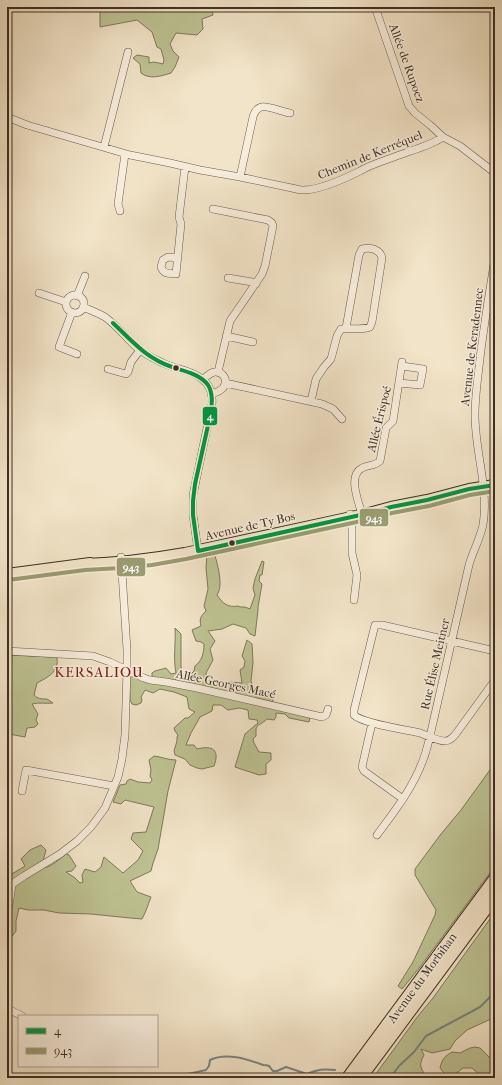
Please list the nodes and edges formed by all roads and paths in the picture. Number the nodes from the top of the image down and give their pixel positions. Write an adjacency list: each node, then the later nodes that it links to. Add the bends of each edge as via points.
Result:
1 (375, 7): 5 (street, Allée de Rupoez, via 409,106)
2 (128, 52): 6 (street)
3 (290, 113): 10 (street, via 264,107 256,110)
4 (7, 117): 6 (street, Chemin de Kerréquel)
5 (443, 137): 9 (street, via 460,146); 10 (street, Chemin de Kerréquel, via 313,189 297,189)
6 (104, 147): 7 (street, Chemin de Kerréquel)
7 (124, 154): 8 (street, Chemin de Kerréquel); 12 (street, via 118,204)
8 (185, 167): 10 (street, Chemin de Kerréquel); 13 (street, via 179,217 181,224)
9 (495, 173)
10 (240, 177)
11 (213, 209): 17 (street, via 272,223 265,266)
12 (120, 211)
13 (178, 258)
14 (495, 258): 37 (street, Avenue de Keradennec, via 482,334 475,402 476,436)
15 (85, 276): 19 (street)
16 (228, 278): 17 (street)
17 (256, 284): 24 (street, via 231,318)
18 (40, 293): 20 (street)
19 (77, 296): 20 (street, via 69,297); 21 (street, via 82,299)
20 (66, 302): 22 (street, via 66,307)
21 (83, 307): 22 (street, via 78,312); 26 (street, via 108,319)
22 (72, 312): 27 (street, via 59,347)
23 (346, 328): 23 (street, via 359,255 362,249 376,250 382,258 372,322 370,327 364,329); 34 (street, via 341,329 337,336 331,359 316,379)
24 (226, 336): 25 (street); 29 (street)
25 (253, 342)
26 (140, 350): 28 (street, via 126,374); 30 (street, via 166,365)
27 (77, 354)
28 (108, 369)
29 (218, 372): 30 (street, via 212,372); 31 (street, via 225,377)
30 (203, 379): 33 (street)
31 (225, 383): 33 (street, via 223,388); 34 (street)
32 (399, 383): 32 (street, Allée Érispoé, via 402,364 423,370 420,386); 38 (street, Allée Érispoé, via 392,421 386,428 380,462 359,470 354,477)
33 (212, 394): 40 (street, via 193,495)
34 (310, 401): 35 (street, via 333,409)
35 (342, 419)
36 (495, 486): 37 (main road, Avenue de Ty Bos)
37 (483, 487): 38 (main road, Avenue de Ty Bos); 44 (street, Rue Élise Meitner, via 483,525 472,556)
38 (362, 513): 39 (main road, Avenue de Ty Bos)
39 (350, 515): 40 (main road, Avenue de Ty Bos); 43 (street, via 352,553 357,575)
40 (198, 548): 41 (main road, Avenue de Ty Bos, via 159,558)
41 (121, 560): 42 (main road, Avenue de Ty Bos); 47 (street)
42 (7, 574)
43 (354, 600)
44 (452, 640): 46 (street); 50 (street, via 375,625 354,710 356,717); 51 (street, Rue Élise Meitner)
45 (7, 651): 47 (street, Allée Georges Macé, via 93,656)
46 (495, 651)
47 (127, 670): 49 (street, Allée Georges Macé, via 154,681 197,688 322,717); 52 (street, via 123,750)
48 (495, 680): 51 (street, via 451,740)
49 (328, 709)
50 (372, 723): 51 (street); 54 (street, via 362,767)
51 (430, 736): 54 (street, Rue Élise Meitner, via 423,760)
52 (114, 786): 53 (street, via 26,770); 58 (street, via 105,808 84,834 60,854 15,882 11,888)
53 (22, 791)
54 (403, 799): 55 (street, Rue Élise Meitner)
55 (377, 835)
56 (495, 879): 61 (highway, Avenue du Morbihan)
57 (495, 896): 62 (highway, Avenue du Morbihan)
58 (7, 912)
59 (7, 1006): 60 (street)
60 (20, 1015)
61 (348, 1078)
62 (360, 1078)

